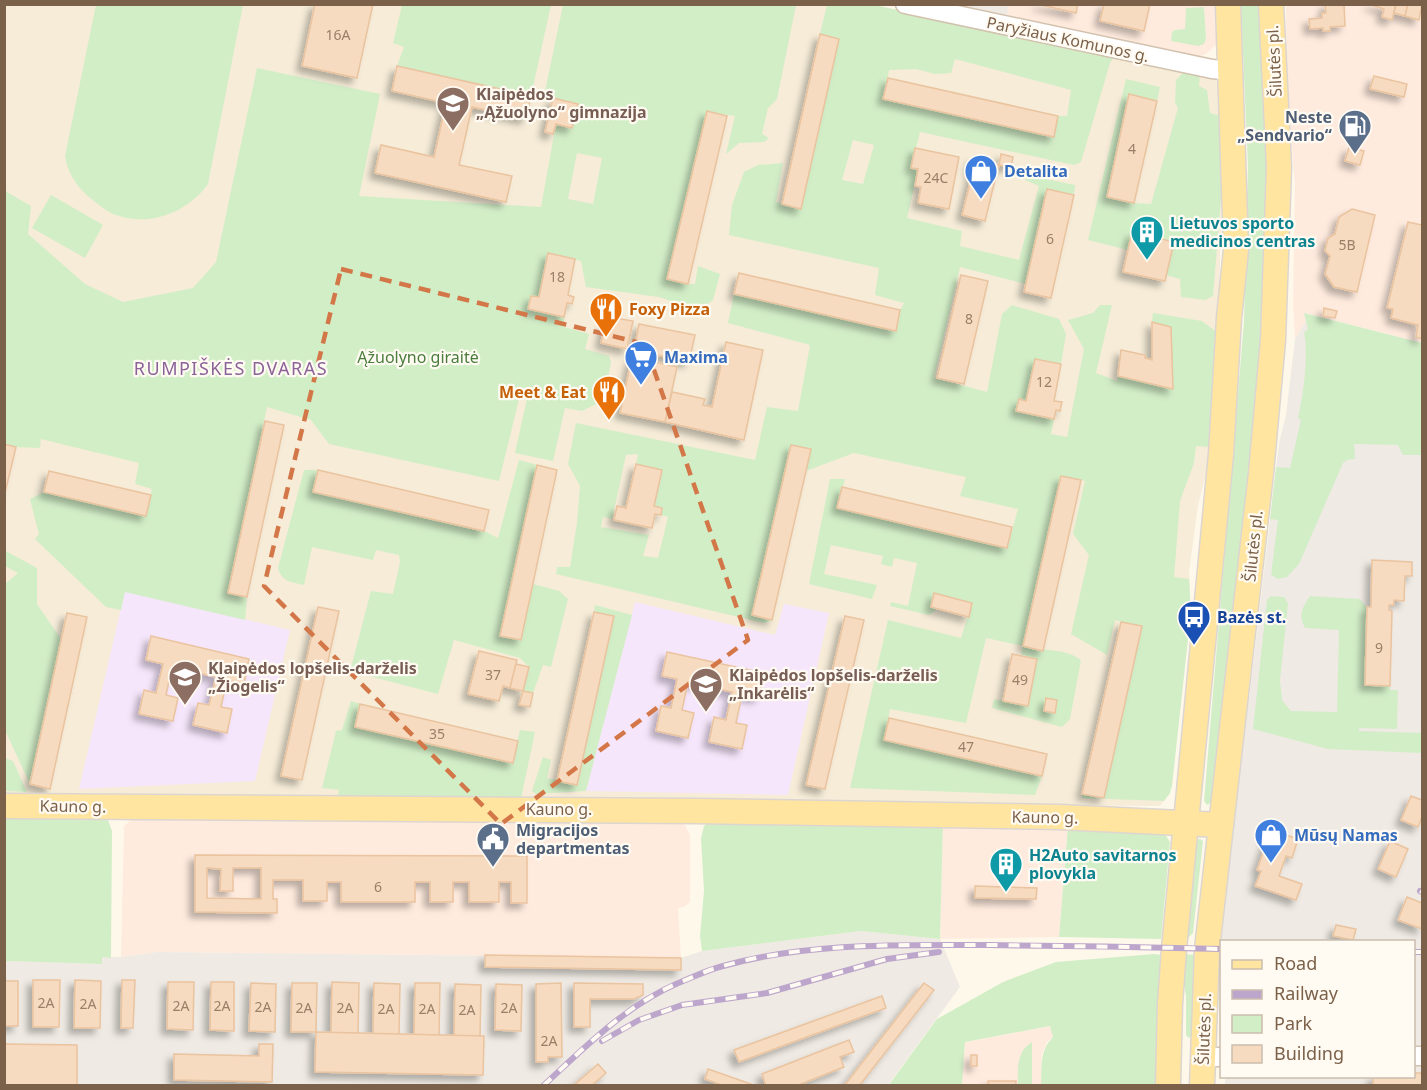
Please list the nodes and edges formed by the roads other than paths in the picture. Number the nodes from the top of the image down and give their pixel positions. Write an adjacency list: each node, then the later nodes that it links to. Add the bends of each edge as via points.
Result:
1 (905, 4): 4 (street, Paryžiaus Komunos g.)
2 (1228, 4): 4 (main road)
3 (1271, 4): 7 (main road, Šilutės pl., via 1279,167 1273,340)
4 (1231, 71): 6 (main road, via 1236,250 1221,454)
5 (4, 806): 6 (main road, Kauno g., via 696,811)
6 (1185, 822): 7 (main road, Kauno g.); 8 (main road)
7 (1221, 825): 9 (main road, Šilutės pl., via 1207,949)
8 (1168, 1056): 9 (main road); 10 (main road)
9 (1212, 1057): 11 (main road, Šilutės pl.)
10 (1168, 1086)
11 (1202, 1086)

